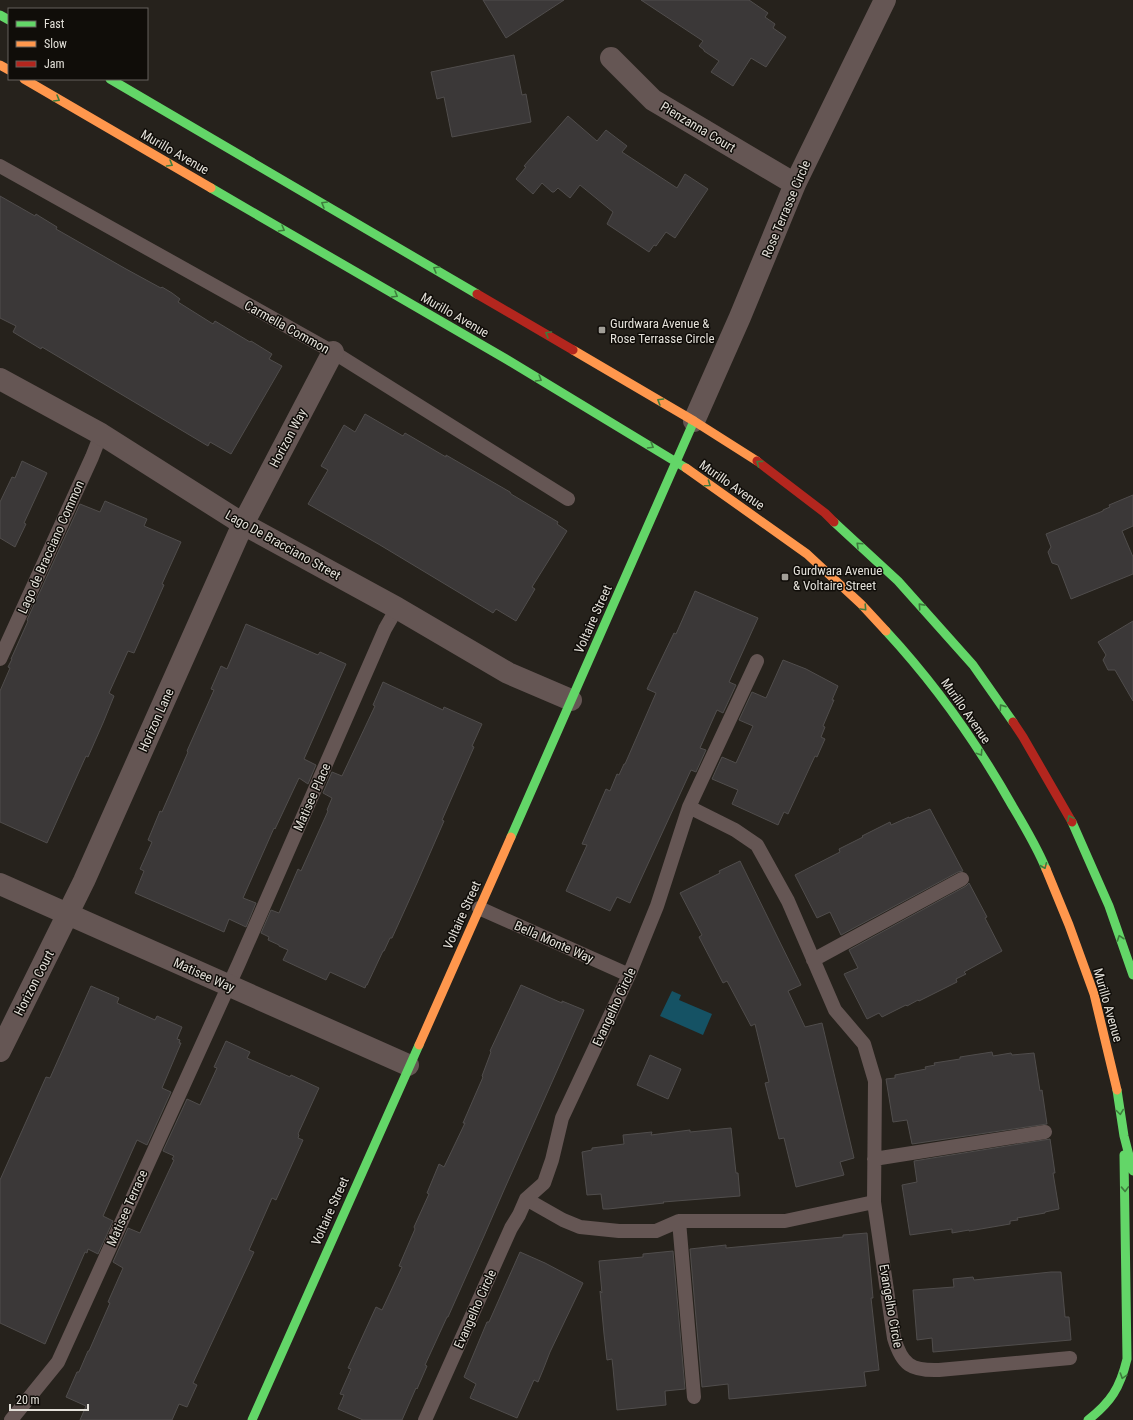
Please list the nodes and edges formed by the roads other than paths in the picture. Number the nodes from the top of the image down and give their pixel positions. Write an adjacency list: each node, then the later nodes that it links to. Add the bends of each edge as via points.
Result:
1 (885, 0): 6 (street, Rose Terrasse Circle)
2 (611, 58): 6 (street, Pienzanna Court, via 653,100)
3 (26, 80): 11 (main road, Murillo Avenue, one-way to 11, via 506,359)
4 (112, 80): 9 (main road, one-way to 4)
5 (0, 166): 7 (lane, Carmella Common)
6 (795, 184): 9 (street, Rose Terrasse Circle)
7 (333, 352): 12 (lane, Carmella Common); 13 (street, Horizon Way)
8 (0, 379): 10 (street, Lago De Bracciano Street)
9 (694, 421): 11 (main road, Voltaire Street); 25 (main road, one-way to 9, via 1109,906 1068,814 1023,737 973,665 898,581 825,513 753,458)
10 (101, 434): 13 (street, Lago De Bracciano Street); 15 (lane, Lago de Bracciano Common)
11 (676, 461): 17 (main road, Voltaire Street); 30 (main road, Murillo Avenue, one-way to 30, via 807,554 861,604 910,658 956,715 998,780 1039,853 1069,925 1094,994 1117,1088)
12 (568, 499)
13 (243, 524): 14 (street, Lago De Bracciano Street); 22 (street, Horizon Lane)
14 (397, 608): 17 (street, Lago De Bracciano Street, via 508,673); 26 (lane, Matisee Place, via 385,629)
15 (0, 659)
16 (757, 661): 18 (lane, Evangelho Circle)
17 (571, 700): 21 (main road, Voltaire Street)
18 (689, 806): 23 (lane, Evangelho Circle, via 735,830 757,845 788,901); 24 (lane, Evangelho Circle, via 657,906)
19 (962, 879): 23 (lane)
20 (0, 884): 22 (street, Matisee Way)
21 (480, 908): 24 (lane, Bella Monte Way); 28 (main road, Voltaire Street)
22 (67, 915): 26 (street, Matisee Way); 27 (street, Horizon Court)
23 (812, 960): 31 (lane, Evangelho Circle, via 835,1010 864,1044 875,1081)
24 (629, 975): 33 (lane, Evangelho Circle, via 562,1118 544,1183)
25 (1133, 975)
26 (228, 986): 28 (street, Matisee Way); 38 (lane, Matisee Terrace, via 58,1362)
27 (0, 1051)
28 (408, 1065): 39 (main road, Voltaire Street)
29 (1045, 1132): 31 (lane)
30 (1124, 1136): 32 (main road, Murillo Avenue); 41 (main road, one-way to 41, via 1127,1359 1124,1377 1115,1395 1103,1409)
31 (874, 1159): 34 (lane, Evangelho Circle)
32 (1133, 1171)
33 (526, 1199): 35 (lane, via 580,1227 656,1231); 40 (lane, Evangelho Circle)
34 (874, 1202): 35 (lane, via 785,1221); 36 (lane, Evangelho Circle, via 894,1338 898,1352 906,1363 921,1371)
35 (679, 1221): 37 (lane)
36 (1070, 1358)
37 (694, 1397)
38 (11, 1420)
39 (252, 1420)
40 (424, 1420)
41 (1088, 1420)

